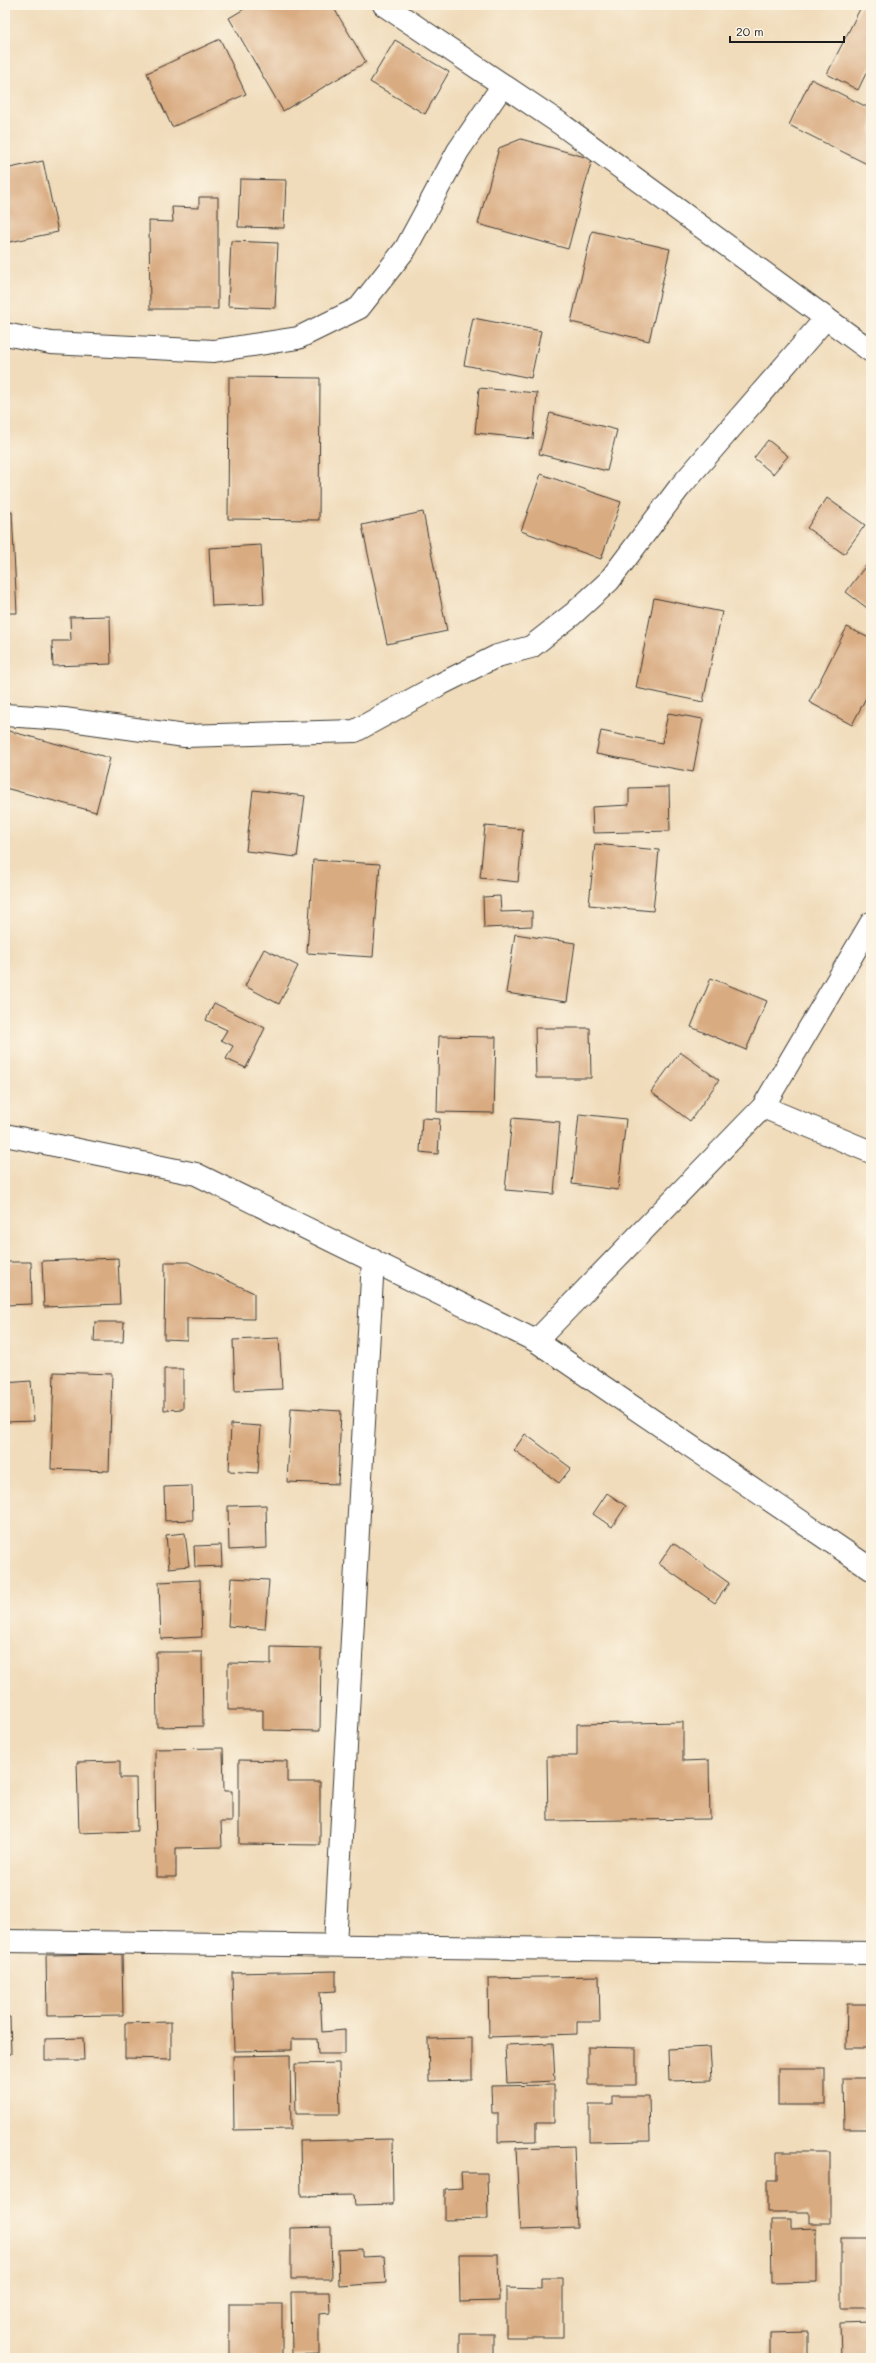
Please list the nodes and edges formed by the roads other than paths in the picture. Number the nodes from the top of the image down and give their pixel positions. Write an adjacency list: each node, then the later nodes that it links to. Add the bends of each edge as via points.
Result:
1 (384, 5): 2 (street)
2 (503, 85): 3 (street, via 561,124); 4 (street, via 458,151 406,248 359,308 298,338 214,351 51,343)
3 (826, 318): 5 (street); 6 (street, via 679,488 609,581 531,647 497,656 355,731 186,736 64,719)
4 (5, 334)
5 (871, 351)
6 (5, 715)
7 (871, 923): 8 (street)
8 (763, 1107): 10 (street); 12 (street)
9 (5, 1135): 11 (street, via 196,1174)
10 (871, 1152)
11 (373, 1260): 12 (street); 15 (street)
12 (536, 1340): 13 (street)
13 (871, 1569)
14 (5, 1941): 15 (street)
15 (335, 1945): 16 (street)
16 (871, 1953)

